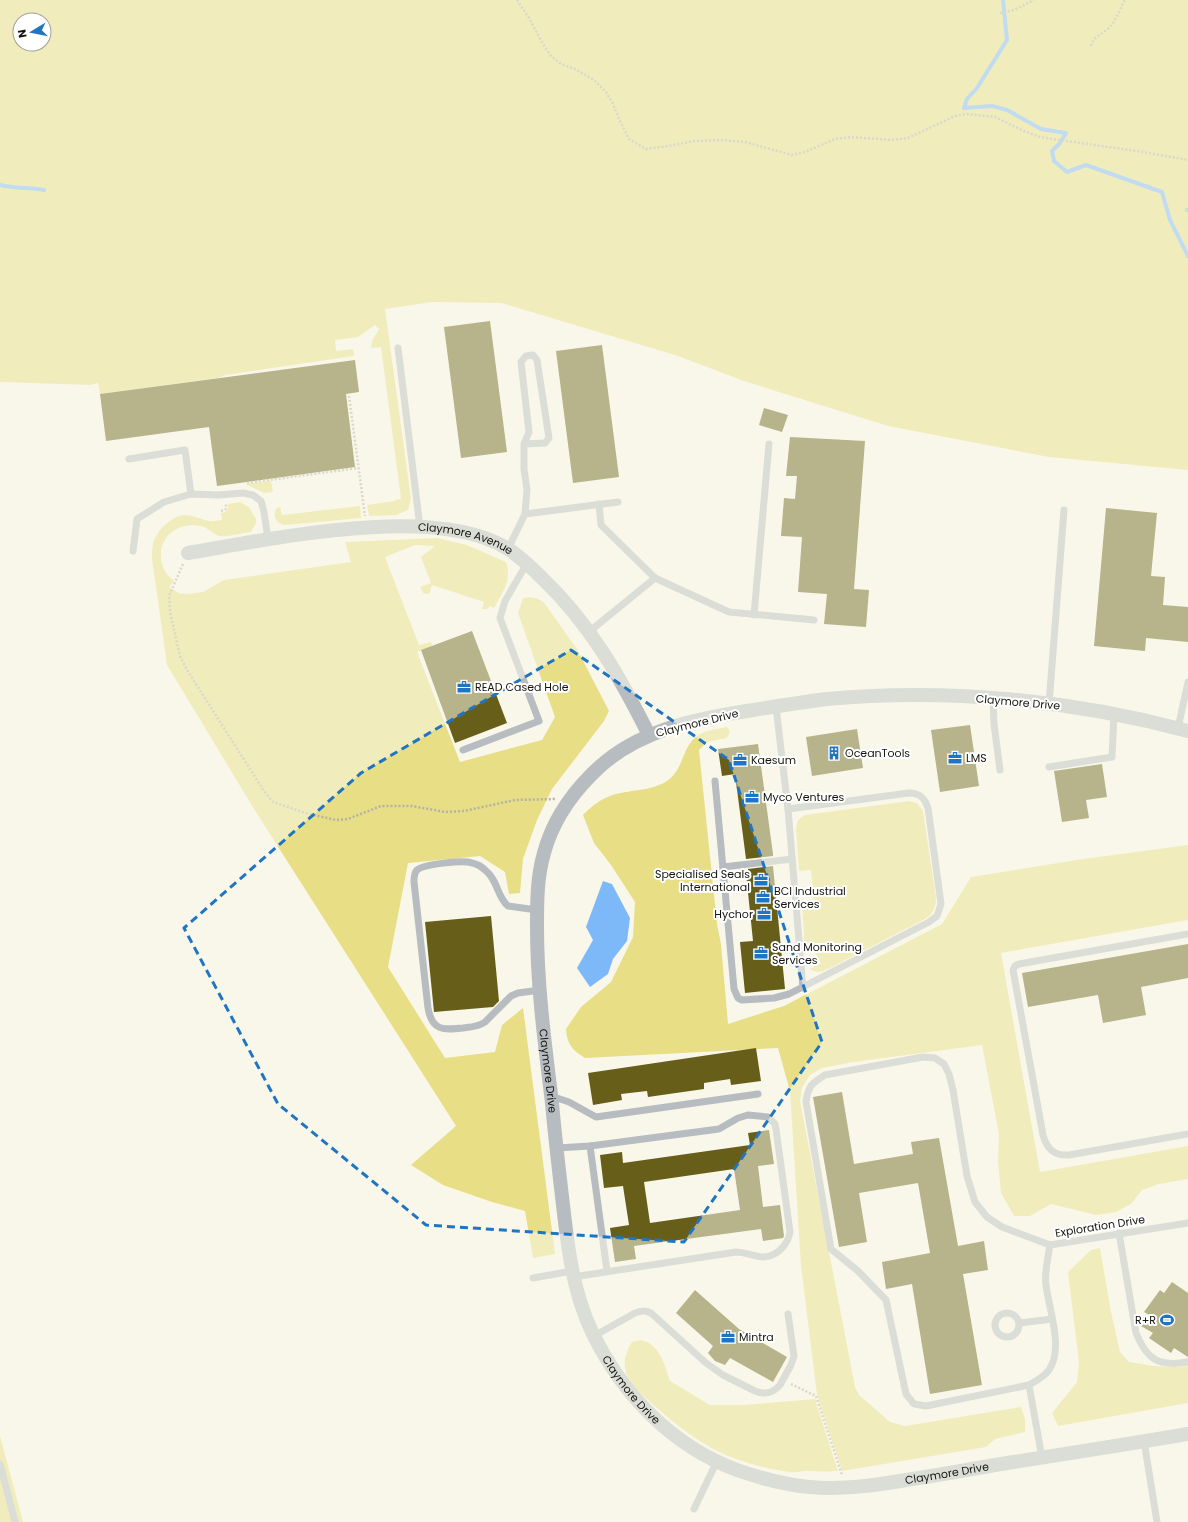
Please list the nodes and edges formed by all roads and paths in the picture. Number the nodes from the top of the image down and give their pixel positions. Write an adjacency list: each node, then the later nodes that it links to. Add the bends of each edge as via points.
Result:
1 (517, 0): 6 (path, via 551,56 561,64 594,80 612,102 629,139 646,149 695,141 721,140 745,142 792,154 805,152 835,139 908,138 955,116 967,114 995,117 1040,137)
2 (1034, 0): 4 (path, via 1014,10)
3 (1125, 0): 5 (path, via 1110,27 1092,41)
4 (1000, 13)
5 (1091, 46)
6 (1188, 160)
7 (398, 348): 21 (lane)
8 (349, 396): 12 (path)
9 (524, 444): 9 (lane, via 529,432 521,362 526,356 533,355 538,360 549,438 545,443); 20 (lane, via 527,490)
10 (770, 444): 29 (lane)
11 (129, 459): 14 (lane, via 185,450)
12 (358, 468): 13 (path); 22 (path)
13 (240, 484)
14 (191, 494): 15 (lane); 25 (lane, via 164,502 137,519)
15 (225, 494): 19 (path, via 227,506); 23 (lane, via 243,493 261,501)
16 (618, 502): 17 (lane)
17 (599, 504): 20 (lane); 28 (lane, via 601,525)
18 (1064, 510): 34 (lane)
19 (221, 511)
20 (525, 514): 24 (lane)
21 (420, 526): 22 (street, Claymore Avenue); 24 (street, Claymore Avenue, via 461,531 485,538)
22 (367, 528): 23 (street, Claymore Avenue)
23 (268, 539): 26 (street, Claymore Avenue)
24 (508, 549): 27 (street, Claymore Avenue)
25 (133, 550)
26 (188, 553): 43 (path, via 169,596 180,656 264,792 273,802 336,820 348,819 380,806 412,806 445,812 464,811 515,800 554,798)
27 (527, 564): 31 (street, Claymore Avenue, via 563,598); 39 (lane, via 505,601 500,618 539,721)
28 (655, 578): 29 (lane, via 729,612); 31 (lane)
29 (754, 615): 30 (lane)
30 (814, 620)
31 (590, 631): 38 (street, Claymore Avenue, via 620,678)
32 (1188, 682): 37 (lane)
33 (993, 698): 34 (street, Claymore Drive); 35 (street, Claymore Drive, via 882,696); 41 (lane)
34 (1049, 704): 36 (street, Claymore Drive)
35 (776, 707): 38 (street, Claymore Drive, via 705,719); 44 (lane)
36 (1114, 714): 37 (street, Claymore Drive); 40 (lane, via 1112,757)
37 (1183, 729)
38 (649, 735): 43 (street, Claymore Drive, via 624,748 601,765)
39 (463, 750)
40 (1048, 767)
41 (1000, 770)
42 (715, 781): 46 (lane)
43 (568, 802): 47 (street, Claymore Drive, via 557,819 544,851)
44 (788, 809): 45 (lane); 49 (lane, via 909,793 922,796 928,808 941,897 940,911 934,920)
45 (792, 859): 46 (lane); 49 (lane)
46 (723, 867): 49 (lane, via 734,989 738,998 746,1000 779,997)
47 (537, 910): 50 (street, Claymore Drive); 50 (lane, via 508,906 502,900 492,876 471,862 426,866 415,873 428,1008 432,1022 442,1029 449,1030 480,1025 511,996)
48 (1188, 934): 53 (lane, via 1019,964 1015,966 1013,975 1043,1135 1053,1152 1069,1155)
49 (803, 988)
50 (540, 990): 52 (street, Claymore Drive)
51 (758, 1094): 52 (lane, via 596,1117 569,1102)
52 (551, 1096): 55 (street, Claymore Drive)
53 (1188, 1134)
54 (590, 1146): 55 (lane); 59 (lane); 59 (lane, via 719,1128 748,1114 768,1117 776,1129 790,1232 782,1249 764,1257 736,1252)
55 (557, 1148): 60 (street, Claymore Drive)
56 (1188, 1223): 57 (lane, Exploration Drive)
57 (1119, 1234): 58 (lane, Exploration Drive); 66 (lane, via 1140,1344 1159,1362 1174,1365)
58 (1050, 1245): 63 (lane, Exploration Drive, via 1046,1283); 68 (lane, via 1002,1227 986,1217 975,1202 967,1176 950,1074 944,1064 935,1058 923,1057 825,1075 808,1089 806,1102 831,1249 858,1271 886,1300 906,1394 914,1404 926,1406)
59 (607, 1271): 60 (lane)
60 (573, 1274): 61 (lane); 65 (street, Claymore Drive, via 581,1305)
61 (533, 1278)
62 (788, 1314): 67 (lane, via 794,1356)
63 (1052, 1319): 64 (lane); 68 (lane, Exploration Drive, via 1056,1354 1049,1370)
64 (1020, 1323)
65 (594, 1336): 67 (lane, via 641,1310 646,1311 706,1363 755,1391 773,1391); 72 (street, Claymore Drive, via 608,1362 645,1409 686,1444)
66 (1188, 1362)
67 (783, 1380): 74 (path, via 816,1396 842,1475)
68 (1029, 1385): 71 (lane)
69 (1188, 1434): 70 (street, Claymore Drive)
70 (1144, 1441): 71 (street, Claymore Drive); 77 (lane)
71 (1042, 1458): 74 (street, Claymore Drive)
72 (717, 1461): 74 (street, Claymore Drive, via 753,1475 788,1484); 75 (lane)
73 (0, 1464): 76 (lane)
74 (843, 1488)
75 (694, 1509)
76 (15, 1522)
77 (1157, 1522)

